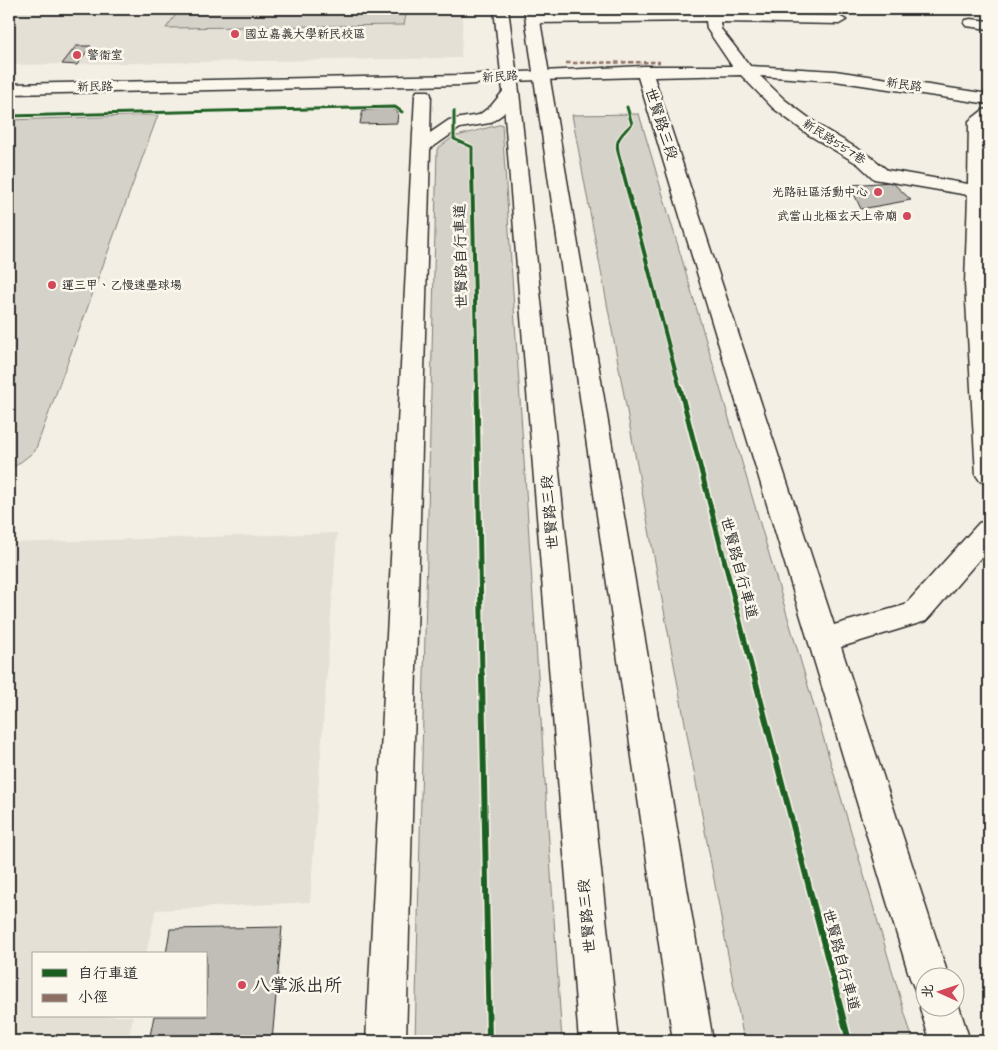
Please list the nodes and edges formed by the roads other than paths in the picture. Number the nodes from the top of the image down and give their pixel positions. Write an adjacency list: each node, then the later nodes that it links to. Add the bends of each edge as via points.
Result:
1 (501, 9): 9 (street, 世賢路三段)
2 (711, 13): 3 (street); 4 (street); 8 (street)
3 (532, 14): 10 (street)
4 (839, 20)
5 (971, 23): 6 (street)
6 (989, 25)
7 (647, 80): 8 (street, 新民路); 10 (street, 新民路); 13 (street, 新民路); 22 (street, 世賢路三段)
8 (739, 81): 11 (street, 新民路); 16 (street, 新民路, via 834,76)
9 (510, 84): 10 (street, 新民路); 12 (street, 新民路, via 463,80); 14 (street, 新民路); 17 (street, via 497,110 484,118 455,124); 26 (street, 世賢路三段)
10 (550, 86): 27 (street)
11 (760, 87): 16 (street, 新民路); 18 (street, 新民路557巷, via 815,131 864,160 881,175)
12 (9, 89)
13 (602, 90)
14 (423, 95): 15 (street, 新民路); 17 (street)
15 (9, 104)
16 (989, 110): 18 (street, via 978,121)
17 (421, 147): 25 (street)
18 (976, 191): 19 (street)
19 (983, 236): 20 (street, via 976,284)
20 (989, 475)
21 (989, 530): 22 (street, via 915,613)
22 (823, 640): 23 (street, 世賢路三段)
23 (927, 968)
24 (943, 1018): 28 (street)
25 (386, 1041)
26 (599, 1041)
27 (693, 1041)
28 (950, 1041)

